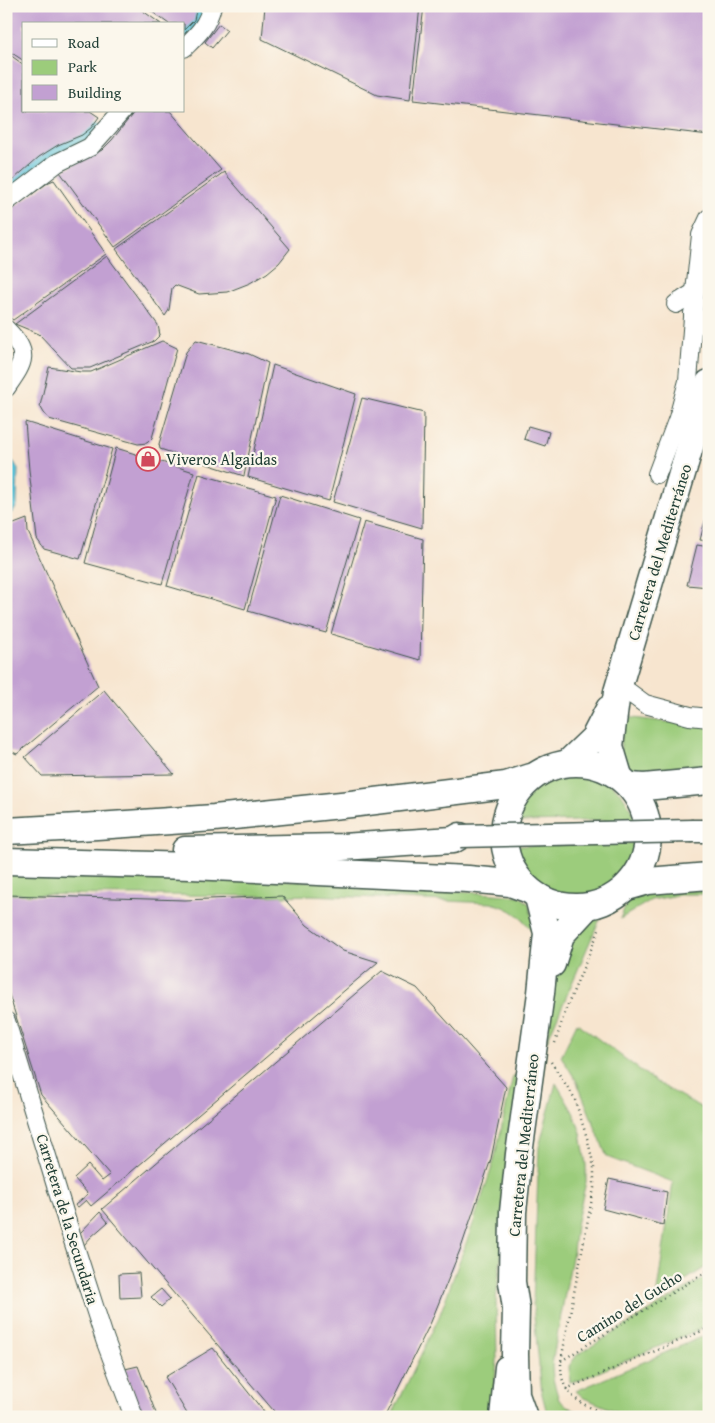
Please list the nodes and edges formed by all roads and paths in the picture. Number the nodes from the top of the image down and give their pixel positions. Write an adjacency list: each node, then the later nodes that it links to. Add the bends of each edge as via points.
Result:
1 (212, 6): 2 (street, via 203,28)
2 (185, 47)
3 (121, 112): 4 (street, via 90,147 56,163)
4 (6, 202)
5 (709, 218): 6 (street, via 701,235)
6 (695, 292): 7 (street); 8 (street)
7 (676, 304)
8 (693, 314): 9 (street); 13 (street, via 688,381)
9 (709, 328)
10 (6, 329): 12 (street, via 22,352 21,366)
11 (709, 383): 14 (highway, Carretera del Mediterráneo)
12 (6, 388)
13 (658, 474)
14 (618, 689): 15 (street, via 645,704); 16 (highway, Carretera del Mediterráneo, via 594,738); 18 (highway, Carretera del Mediterráneo, via 610,746)
15 (709, 718)
16 (570, 762): 17 (highway, via 549,767); 18 (highway, via 604,768)
17 (531, 777): 20 (highway, via 506,785 351,804 214,818); 28 (highway, via 517,792 507,811 503,832 505,853 514,872)
18 (624, 781): 19 (highway, via 644,787); 27 (highway, via 642,804 648,826 648,848 640,869)
19 (709, 781)
20 (6, 831)
21 (701, 831): 22 (main road, bridge)
22 (460, 836): 23 (highway, via 452,833 354,832); 24 (highway, via 453,840 342,847)
23 (6, 838)
24 (6, 854)
25 (6, 861): 28 (highway, via 468,879 510,883)
26 (709, 876): 27 (highway, via 648,881)
27 (627, 887): 29 (highway, via 609,900)
28 (532, 893): 29 (highway); 30 (highway, Carretera del Mediterráneo, via 547,933)
29 (594, 918): 30 (highway, Carretera del Mediterráneo, via 561,935); 32 (path)
30 (541, 993): 35 (highway, Carretera del Mediterráneo, via 513,1212)
31 (6, 1021): 40 (street, Carretera de la Secundaria, via 105,1340)
32 (552, 1051)
33 (549, 1059): 37 (path, via 574,1097 594,1167 594,1188)
34 (709, 1270): 37 (path, Camino del Gucho)
35 (512, 1282): 39 (highway, Carretera del Mediterráneo, via 516,1308); 41 (main road, via 505,1308 506,1376)
36 (709, 1328): 38 (path)
37 (561, 1361): 38 (path)
38 (566, 1390): 42 (path, via 582,1404)
39 (519, 1410)
40 (134, 1417)
41 (501, 1417)
42 (613, 1417)

